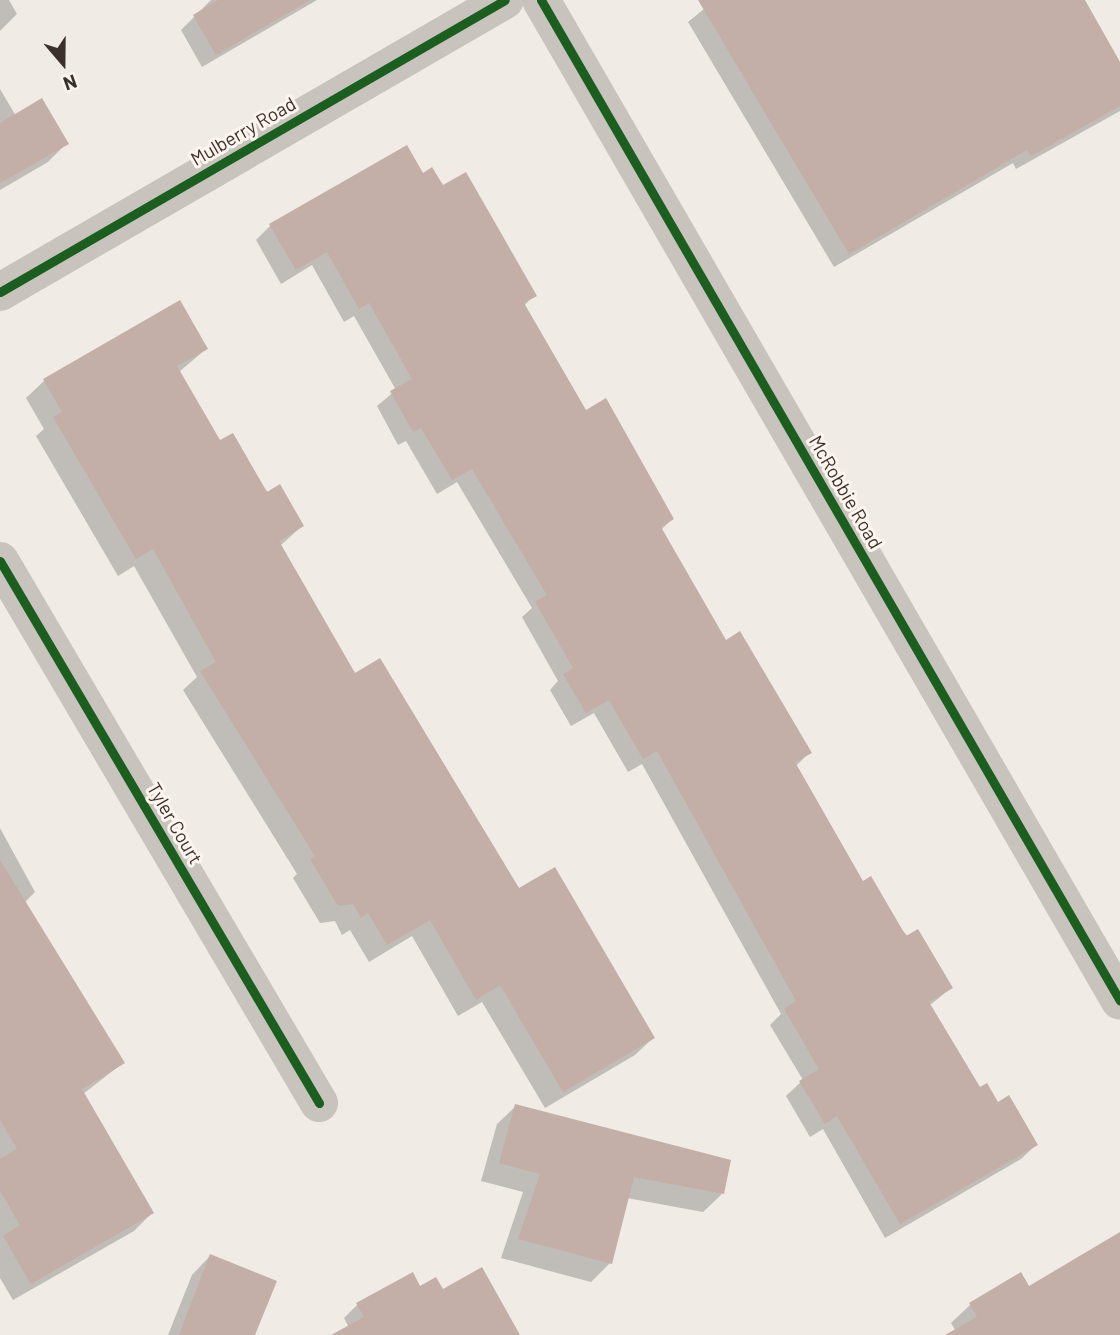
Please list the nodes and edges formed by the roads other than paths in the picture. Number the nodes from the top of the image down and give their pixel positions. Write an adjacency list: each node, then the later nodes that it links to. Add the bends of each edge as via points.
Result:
1 (505, 0): 3 (street, Mulberry Road)
2 (541, 0): 5 (street, McRobbie Road)
3 (0, 292)
4 (0, 561): 6 (street, Tyler Court)
5 (1120, 1001)
6 (319, 1103)

